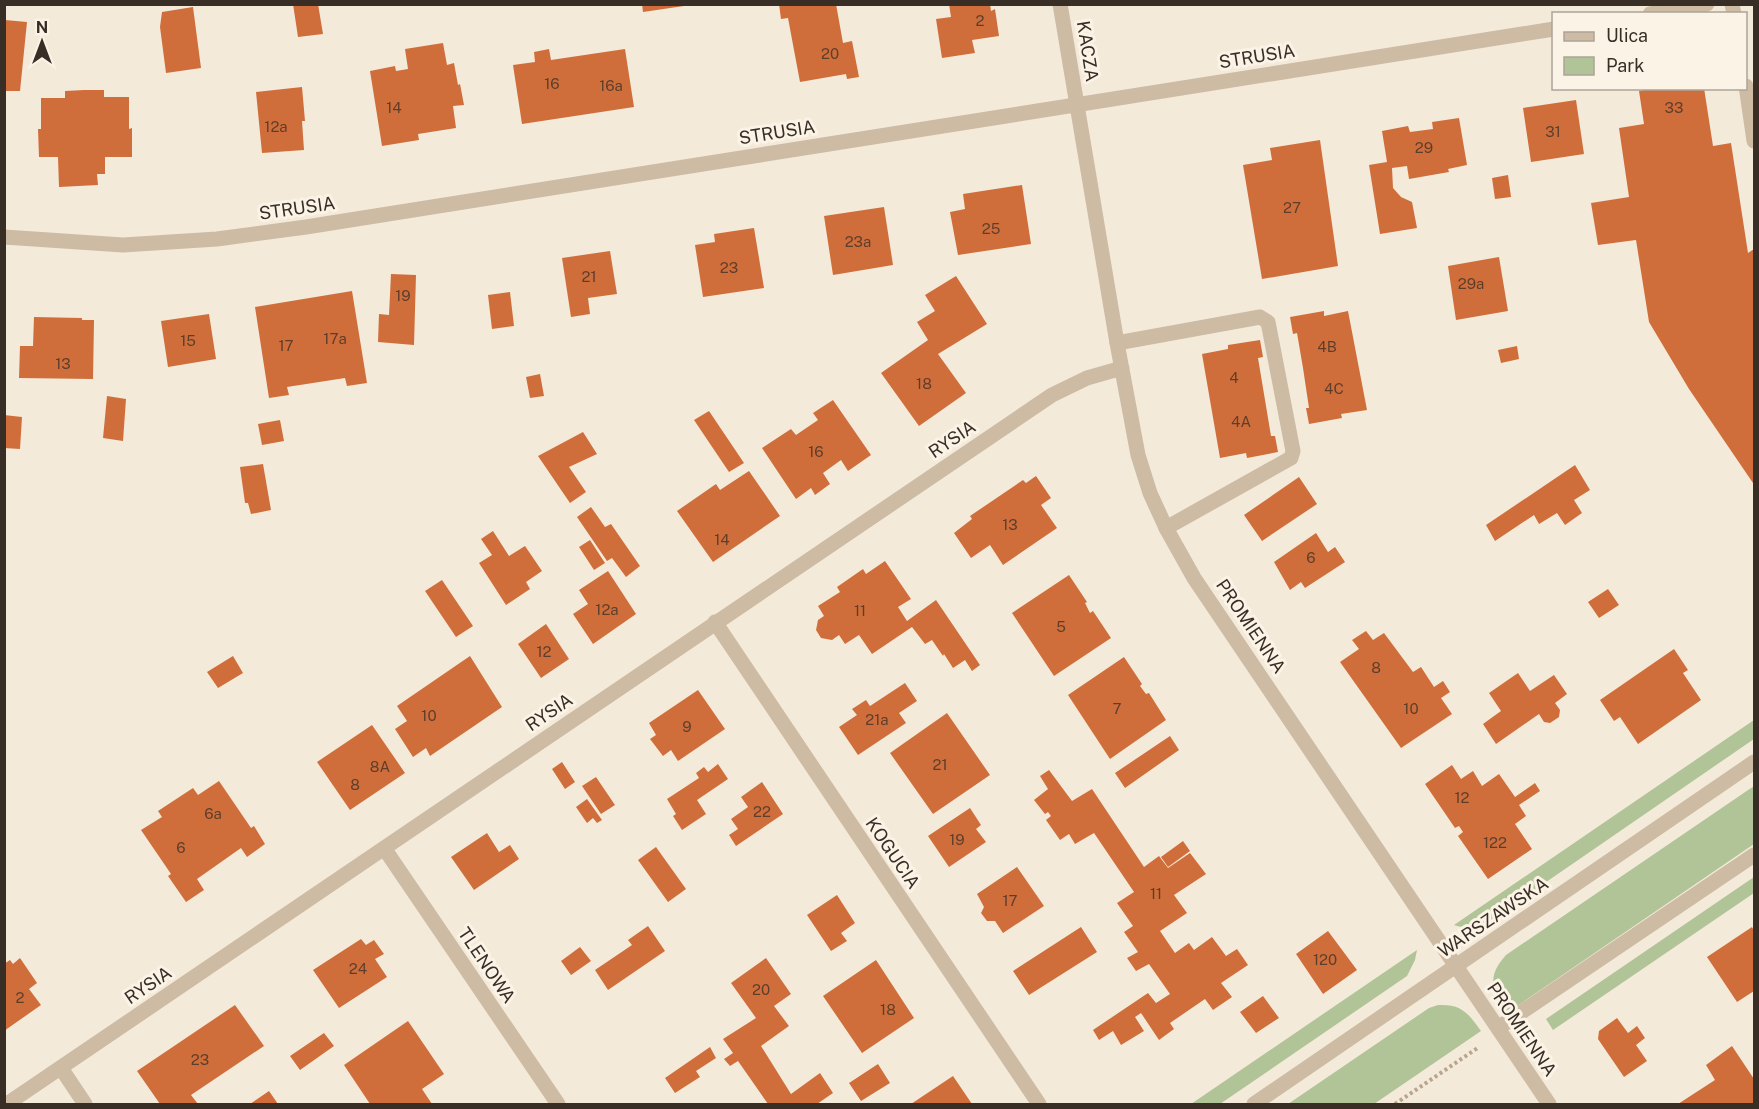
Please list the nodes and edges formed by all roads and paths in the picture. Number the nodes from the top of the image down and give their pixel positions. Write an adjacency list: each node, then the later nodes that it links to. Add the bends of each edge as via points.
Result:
1 (1060, 4): 7 (street, KACZA)
2 (1707, 4): 3 (street)
3 (1688, 6): 4 (street)
4 (1660, 12)
5 (1552, 29): 7 (street, STRUSIA)
6 (1747, 90): 8 (street)
7 (1076, 105): 9 (street, STRUSIA, via 228,237 123,245); 10 (street, PROMIENNA)
8 (1755, 141)
9 (4, 237)
10 (1117, 343): 11 (street, PROMIENNA); 12 (street, via 1260,317 1268,321 1293,451 1291,458)
11 (1122, 368): 12 (street, PROMIENNA, via 1138,455); 13 (street, RYSIA, via 1052,395)
12 (1166, 528): 17 (street, PROMIENNA, via 1194,578)
13 (715, 622): 15 (street, RYSIA); 23 (street, KOGUCIA)
14 (1755, 762): 17 (street, WARSZAWSKA)
15 (384, 848): 19 (street, RYSIA); 22 (street, TLENOWA)
16 (1755, 855): 18 (street)
17 (1457, 966): 18 (street, PROMIENNA); 24 (street, WARSZAWSKA)
18 (1498, 1028): 25 (path, via 1488,1041); 26 (street, PROMIENNA)
19 (61, 1068): 20 (street, RYSIA); 21 (street)
20 (7, 1104)
21 (85, 1104)
22 (558, 1104)
23 (1039, 1104)
24 (1254, 1104)
25 (1395, 1104)
26 (1549, 1104)

